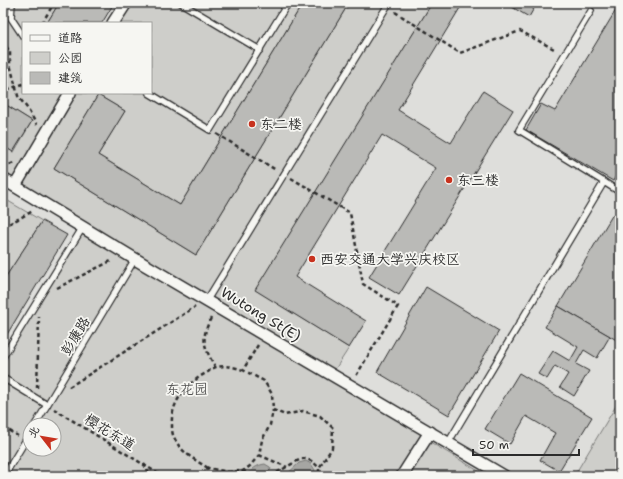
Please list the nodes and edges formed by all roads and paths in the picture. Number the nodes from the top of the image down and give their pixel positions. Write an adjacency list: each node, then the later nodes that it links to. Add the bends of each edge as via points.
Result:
1 (12, 3): 8 (lane)
2 (54, 3): 9 (path)
3 (126, 3): 10 (street)
4 (181, 3): 12 (lane)
5 (288, 3): 12 (lane)
6 (388, 5): 13 (path, via 460,53 520,31); 21 (lane)
7 (591, 11): 13 (lane)
8 (11, 16): 11 (lane); 15 (path, via 4,31 3,42 10,52 10,64)
9 (43, 22)
10 (114, 22)
11 (22, 34)
12 (260, 50): 19 (lane)
13 (564, 54): 23 (lane, via 519,130)
14 (22, 84): 15 (path)
15 (16, 86): 18 (path); 20 (path, via 18,96 42,131)
16 (69, 94): 20 (street)
17 (151, 94): 19 (lane)
18 (3, 96)
19 (210, 130): 21 (path)
20 (43, 139): 24 (street)
21 (284, 174): 31 (lane); 37 (path, via 350,213 363,284 398,306)
22 (3, 179): 24 (street, Wutong St(E))
23 (604, 182): 25 (lane); 46 (lane)
24 (15, 186): 26 (street, Wutong St(E))
25 (620, 192)
26 (46, 205): 27 (path); 28 (street, Wutong St(E))
27 (3, 227)
28 (83, 227): 29 (street, Wutong St(E)); 30 (lane)
29 (131, 256): 30 (path); 31 (street, Wutong St(E)); 39 (lane, 彭康路)
30 (40, 296): 33 (lane); 38 (path)
31 (212, 303): 32 (street, Wutong St(E)); 34 (path, via 204,340); 39 (path)
32 (265, 334): 35 (path); 37 (street, Wutong St(E))
33 (3, 357)
34 (215, 367): 35 (path); 50 (path, via 183,391 175,404 171,418 173,436 179,446 191,458)
35 (243, 370): 41 (path, via 264,381 272,394)
36 (3, 378): 38 (lane)
37 (351, 385): 44 (street, Wutong St(E))
38 (36, 398): 40 (lane)
39 (50, 399): 40 (lane, 彭康路)
40 (47, 405): 42 (lane, 彭康路); 49 (path, 樱花东道)
41 (273, 410): 48 (path); 52 (path, via 285,416 303,411 320,416 333,428 332,448)
42 (40, 417)
43 (3, 427): 45 (path)
44 (430, 432): 46 (street, Wutong St(E)); 64 (street)
45 (22, 438)
46 (448, 444): 65 (street, Wutong St(E))
47 (22, 445): 55 (lane)
48 (259, 455): 51 (path); 53 (path)
49 (144, 464): 56 (path); 57 (path, 樱花东道)
50 (208, 468): 54 (path); 58 (path)
51 (287, 468): 52 (path, via 300,459 307,459); 62 (path)
52 (319, 468): 63 (path)
53 (244, 471): 54 (path); 60 (path); 61 (path)
54 (228, 472): 59 (path)
55 (4, 476)
56 (150, 476)
57 (162, 476)
58 (203, 476)
59 (231, 476)
60 (236, 476)
61 (255, 476)
62 (271, 476)
63 (319, 476)
64 (402, 476)
65 (504, 476)

